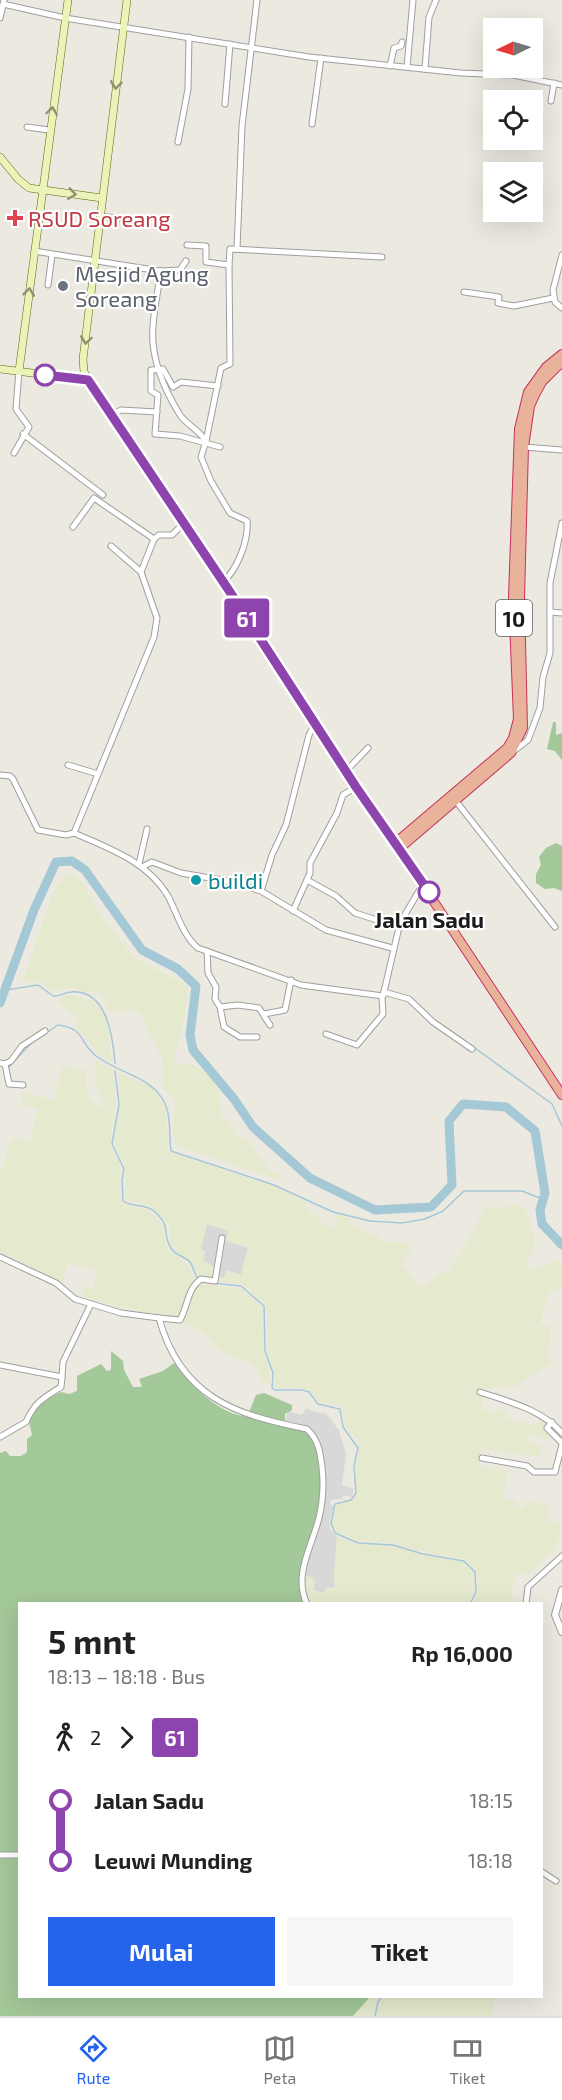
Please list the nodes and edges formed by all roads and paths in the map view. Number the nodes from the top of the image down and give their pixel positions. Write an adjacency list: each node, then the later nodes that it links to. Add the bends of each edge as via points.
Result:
1 (68, 0): 8 (main road)
2 (127, 0): 9 (main road)
3 (257, 0): 13 (street)
4 (413, 0): 16 (street)
5 (436, 0): 17 (street, via 429,18)
6 (4, 2): 7 (street); 8 (street)
7 (0, 18)
8 (65, 18): 9 (street); 24 (main road, one-way to 8)
9 (123, 27): 10 (street); 28 (main road, one-way to 28)
10 (189, 37): 12 (street); 25 (street, via 188,89)
11 (402, 42): 15 (street, via 394,48)
12 (230, 44): 13 (street); 21 (street)
13 (250, 47): 14 (street); 32 (street)
14 (321, 58): 15 (street); 22 (street)
15 (390, 66): 16 (street)
16 (407, 67): 17 (street)
17 (425, 69): 18 (street, via 513,75)
18 (554, 83): 19 (street); 20 (street)
19 (562, 85)
20 (551, 101)
21 (225, 104)
22 (312, 124)
23 (27, 127): 24 (street)
24 (49, 130): 27 (main road)
25 (178, 142)
26 (0, 157): 27 (main road, via 24,185)
27 (41, 190): 28 (main road, one-way to 28); 33 (main road)
28 (102, 198): 29 (main road)
29 (100, 216): 30 (street); 38 (main road)
30 (125, 219)
31 (187, 245): 39 (street, via 206,246 206,262)
32 (237, 249): 36 (street); 39 (street, via 230,249)
33 (34, 251): 34 (street); 49 (main road, one-way to 33)
34 (52, 255): 38 (street); 41 (street)
35 (562, 255): 43 (street)
36 (382, 257)
37 (186, 261): 40 (street, via 180,270)
38 (96, 262): 40 (street); 50 (main road, one-way to 50, via 83,359)
39 (230, 265): 51 (street, via 230,364 221,368)
40 (160, 271): 48 (street, via 153,331)
41 (48, 285)
42 (464, 292): 43 (street, via 498,297 498,303 514,306)
43 (553, 298): 44 (street)
44 (562, 308)
45 (562, 354): 81 (highway, 10, via 546,367 528,392 519,429 513,597 518,719 513,738 507,748)
46 (562, 362): 57 (highway, 10, via 542,382 530,406)
47 (0, 369): 49 (main road)
48 (160, 369): 51 (street, via 173,387 181,382); 52 (street, via 150,372 151,391 158,395); 55 (street, via 182,417 197,429)
49 (19, 371): 50 (main road); 54 (street, via 16,409 28,427)
50 (88, 380): 53 (main road)
51 (218, 386): 55 (street)
52 (157, 412): 53 (street, via 121,410); 55 (street, via 157,436)
53 (112, 415): 61 (main road)
54 (23, 435): 59 (street); 60 (street)
55 (203, 441): 56 (street); 67 (street, via 201,457 211,481 230,513 248,524 237,565)
56 (220, 447)
57 (524, 447): 58 (street); 72 (highway, 10, via 520,597 524,723)
58 (562, 450)
59 (14, 453)
60 (103, 495)
61 (184, 523): 64 (street, via 172,535); 67 (main road)
62 (562, 523): 68 (street, via 550,583)
63 (73, 527): 64 (street, via 94,498)
64 (154, 539): 66 (street)
65 (111, 546): 66 (street)
66 (141, 572): 75 (street, via 158,622)
67 (223, 582): 70 (main road)
68 (550, 612): 69 (street); 72 (street, via 550,653 540,708 528,741)
69 (562, 613)
70 (315, 723): 74 (main road); 85 (street, via 286,825)
71 (368, 748): 74 (street)
72 (510, 753): 78 (highway, 10)
73 (68, 765): 75 (street)
74 (346, 771): 77 (main road)
75 (98, 774): 80 (street)
76 (0, 775): 80 (street, via 13,779 36,828 62,835)
77 (356, 787): 81 (main road); 83 (street, via 343,795 310,863)
78 (455, 800): 81 (highway, 10); 88 (street)
79 (147, 829): 82 (street)
80 (74, 833): 82 (street)
81 (397, 846): 84 (highway)
82 (141, 865): 85 (street, via 152,862 181,873); 90 (street, via 166,893 191,941)
83 (307, 880): 86 (street); 87 (street, via 336,896 355,913)
84 (423, 885): 87 (street); 102 (highway)
85 (261, 891): 86 (street, via 277,897)
86 (293, 911): 89 (street, via 333,932)
87 (399, 927): 89 (street)
88 (555, 927)
89 (392, 948): 92 (street)
90 (207, 951): 91 (street); 93 (street, via 208,973 216,986 215,999)
91 (291, 980): 92 (street, via 302,985); 94 (street, via 285,1010)
92 (383, 994): 97 (street, via 383,1014 357,1046); 99 (street, via 409,999 434,1023)
93 (220, 1007): 94 (street, via 256,1008); 98 (street, via 223,1024 231,1034)
94 (264, 1014): 95 (street)
95 (270, 1025)
96 (45, 1031): 100 (street)
97 (326, 1034)
98 (257, 1037)
99 (472, 1048)
100 (4, 1065): 101 (street, via 9,1084)
101 (23, 1085)
102 (562, 1095)
103 (222, 1238): 106 (street, via 215,1281 198,1280 191,1288 180,1320)
104 (0, 1258): 105 (street)
105 (91, 1304): 106 (street); 108 (street, via 63,1362)
106 (159, 1318): 117 (street, via 164,1338 179,1364 225,1406 307,1429 320,1445 323,1497 301,1583)
107 (0, 1365): 108 (street)
108 (62, 1377): 112 (street, via 61,1387 40,1400 28,1412 26,1422)
109 (480, 1392): 110 (street)
110 (552, 1422): 111 (street); 113 (street, via 547,1428)
111 (562, 1433)
112 (0, 1437)
113 (562, 1444): 114 (street, via 555,1472 534,1472 527,1466)
114 (482, 1458)
115 (562, 1556): 118 (street, via 528,1587)
116 (562, 1590): 119 (street, via 555,1615)
117 (306, 1602)
118 (526, 1602)
119 (562, 1632)
120 (0, 1855): 121 (street)
121 (18, 1855)
122 (543, 1873): 123 (street)
123 (556, 1881)

